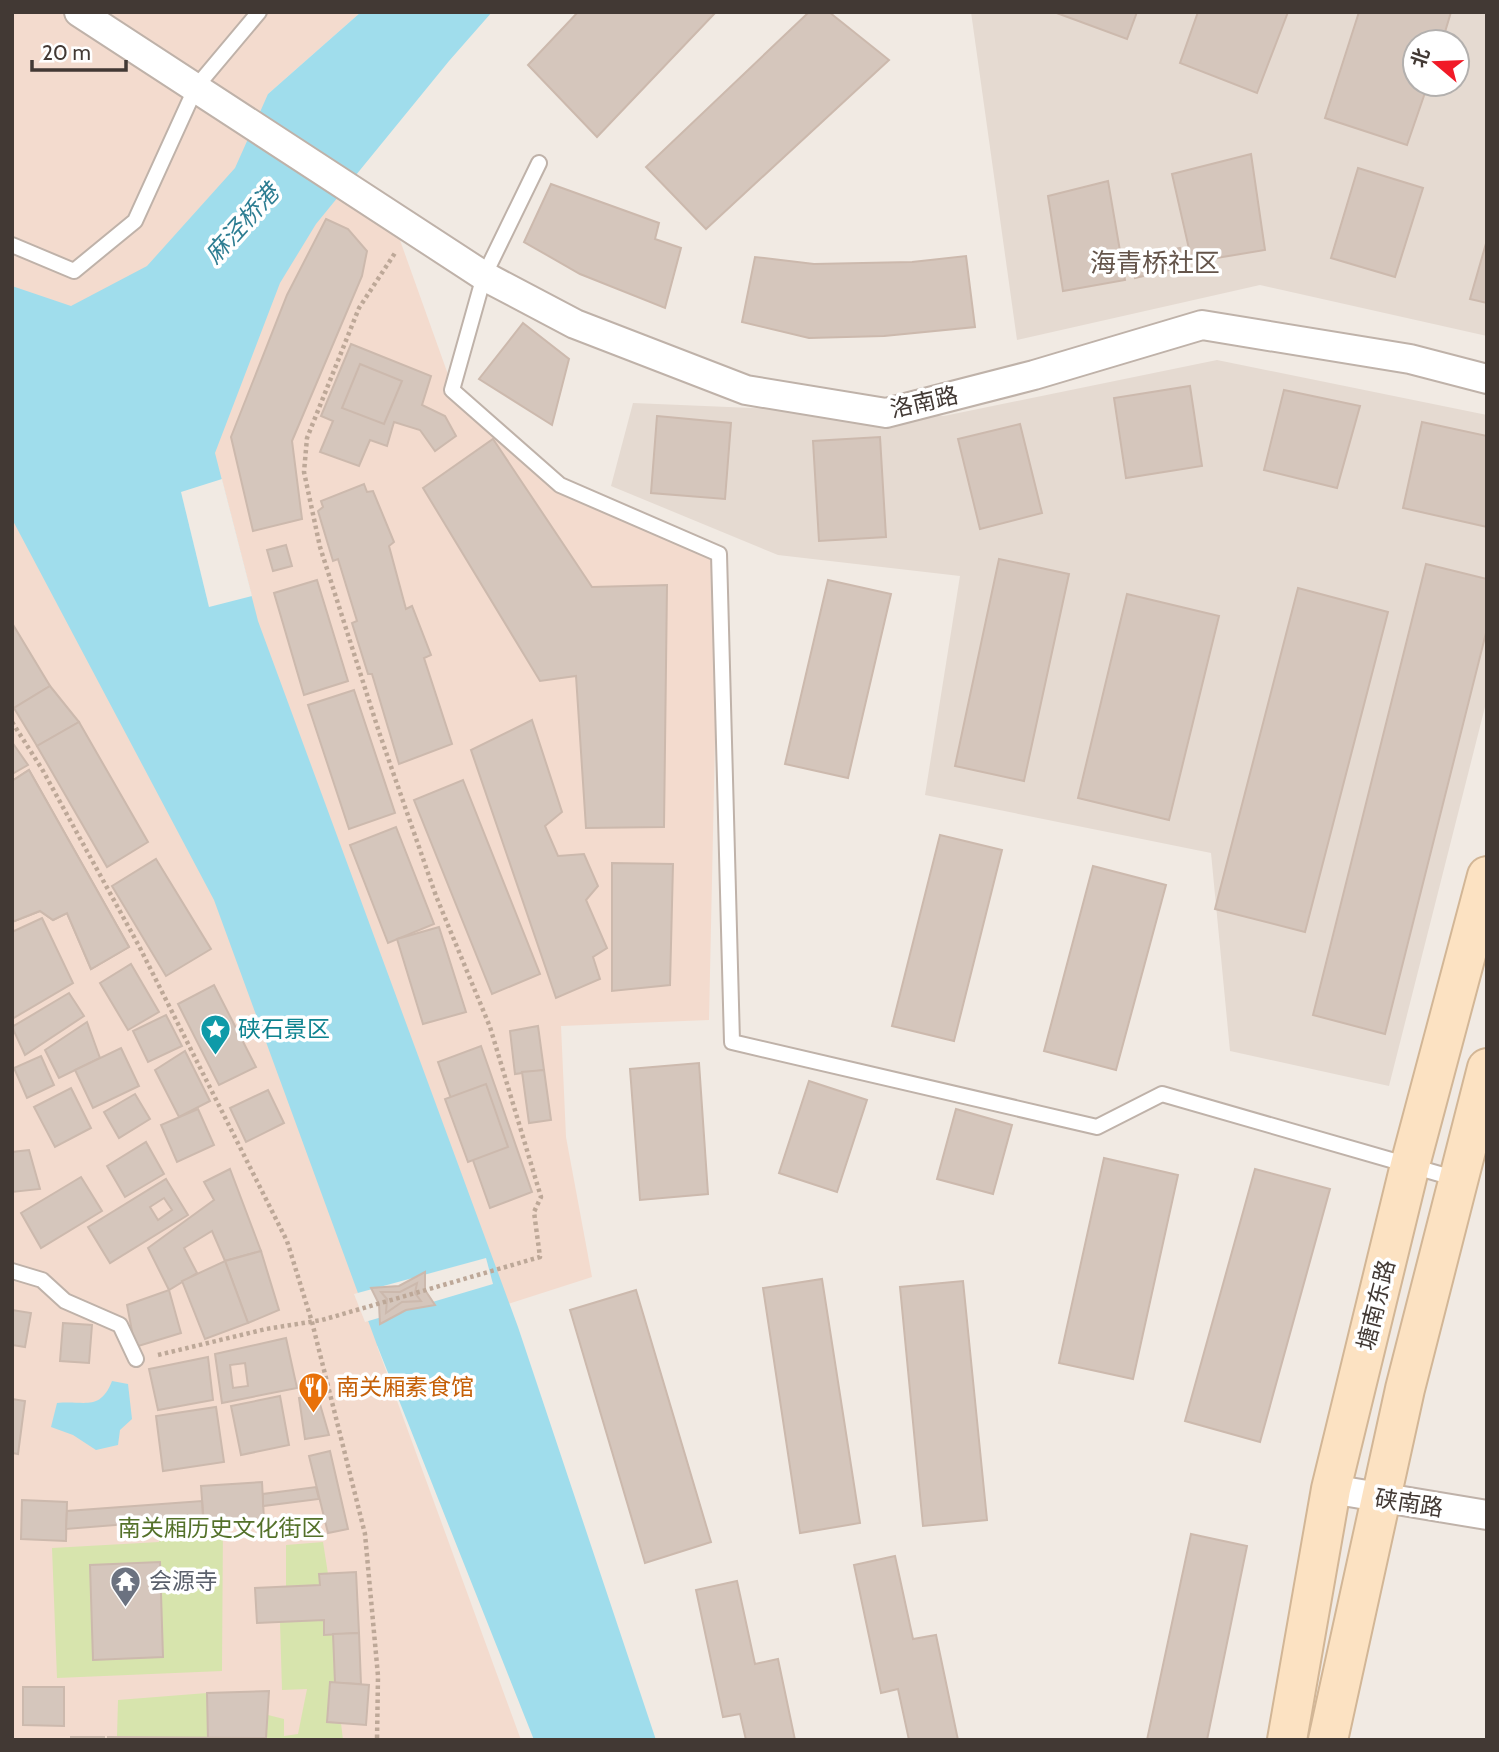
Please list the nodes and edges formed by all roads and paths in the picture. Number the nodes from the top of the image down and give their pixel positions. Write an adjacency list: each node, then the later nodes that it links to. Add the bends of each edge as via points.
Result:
1 (79, 12): 3 (street, 洛南路)
2 (259, 12): 3 (lane)
3 (207, 95): 5 (street, 洛南路); 6 (lane, via 135,221 74,271)
4 (539, 163): 7 (lane)
5 (401, 221): 7 (street, 洛南路); 15 (path, via 359,309 307,438 304,472 320,547 379,732 436,896 491,1027 541,1196 534,1212 540,1257)
6 (12, 245)
7 (484, 276): 8 (street, 洛南路, via 575,324 746,390 886,413 1202,326 1410,359); 12 (lane, via 452,390 560,485 719,554 732,1042 1097,1127 1162,1094)
8 (1487, 379)
9 (12, 722): 15 (path, via 43,769 226,1115 287,1241)
10 (1487, 876): 12 (main road, 塘南东路)
11 (1487, 1068): 13 (main road)
12 (1410, 1165): 13 (lane); 17 (main road, 塘南东路)
13 (1458, 1179): 18 (main road)
14 (12, 1271): 16 (lane, via 42,1280 65,1301 120,1325)
15 (312, 1322): 16 (path); 20 (path, via 365,1534 378,1676)
16 (136, 1359)
17 (1331, 1489): 18 (street, 硖南路); 21 (main road, 塘南东路)
18 (1380, 1499): 19 (street, 硖南路); 22 (main road)
19 (1487, 1515)
20 (377, 1740)
21 (1287, 1740)
22 (1328, 1740)

